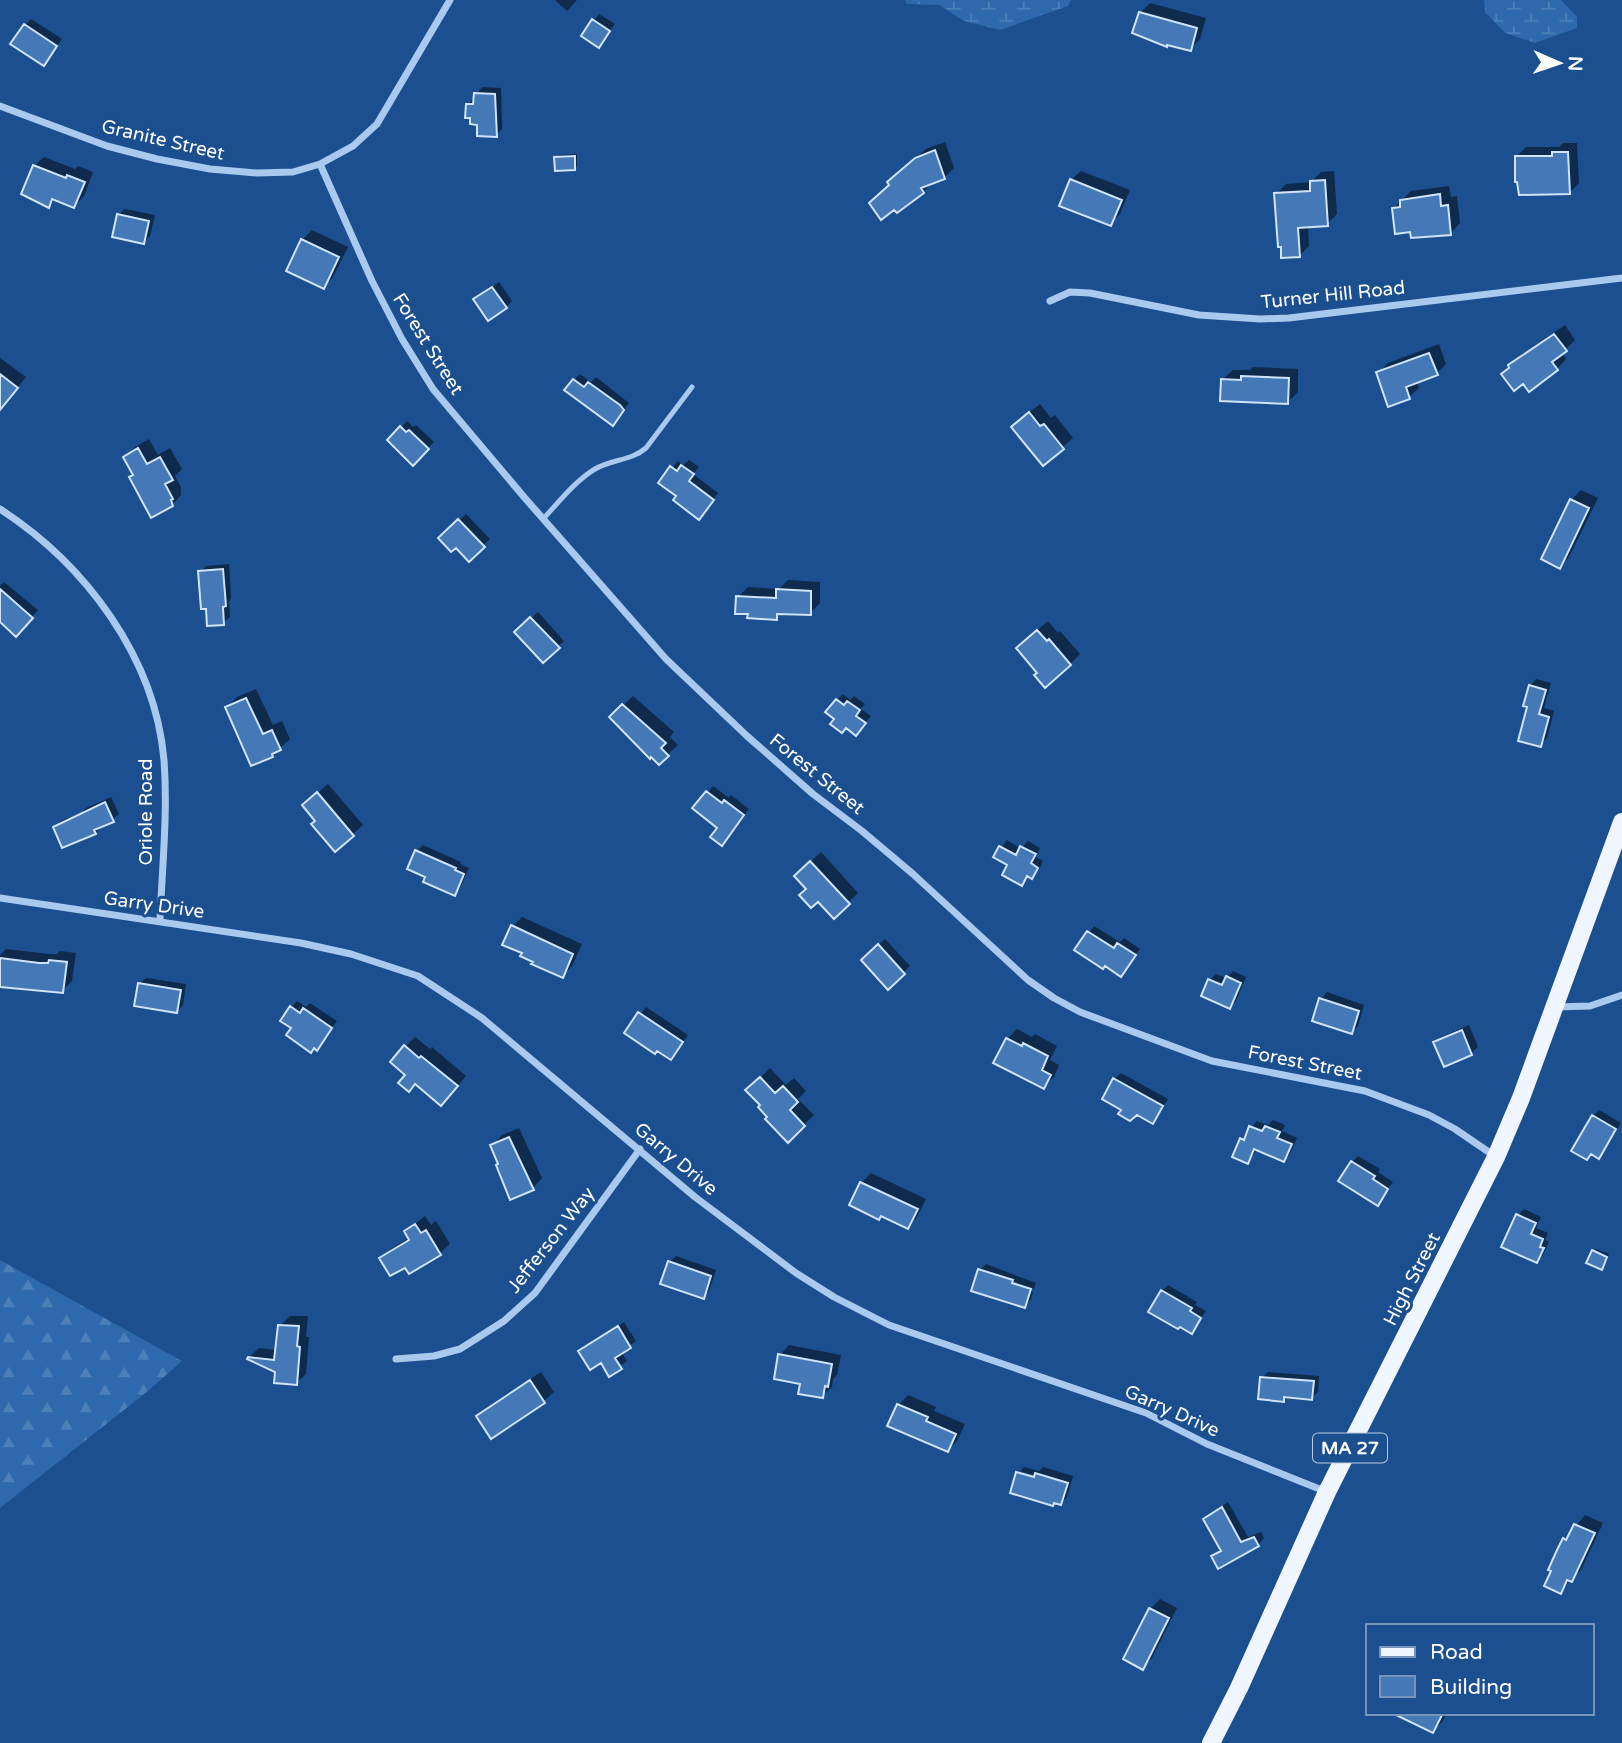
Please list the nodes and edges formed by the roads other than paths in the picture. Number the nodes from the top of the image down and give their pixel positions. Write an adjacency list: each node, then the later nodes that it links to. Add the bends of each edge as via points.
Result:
1 (450, 0): 3 (street, Granite Street, via 377,124 353,146)
2 (0, 106): 3 (street, Granite Street, via 107,146 210,169 293,172)
3 (320, 164): 8 (street, Forest Street, via 372,281 427,379)
4 (1622, 278): 5 (street, Turner Hill Road, via 1289,318 1180,312 1090,293 1070,292)
5 (1050, 301)
6 (692, 387): 8 (lane, via 646,448 586,475)
7 (0, 509): 11 (street, Oriole Road, via 46,543 91,589 126,643 151,698 166,790)
8 (543, 519): 15 (street, Forest Street, via 666,659 747,737 914,874 1028,980 1054,998 1080,1013 1212,1061 1365,1091 1429,1115)
9 (1622, 822): 13 (main road, High Street / MA 27)
10 (0, 898): 11 (street, Garry Drive)
11 (160, 921): 14 (street, Garry Drive, via 301,943 418,976 482,1018)
12 (1622, 995): 13 (street, via 1590,1006)
13 (1554, 1007): 15 (main road, High Street / MA 27)
14 (640, 1149): 16 (street, Jefferson Way, via 535,1293 504,1321 453,1352); 17 (street, Garry Drive, via 796,1273 889,1325 1146,1413 1208,1444)
15 (1496, 1157): 17 (main road, High Street / MA 27)
16 (396, 1359)
17 (1327, 1492): 18 (main road, High Street / MA 27)
18 (1211, 1743)

